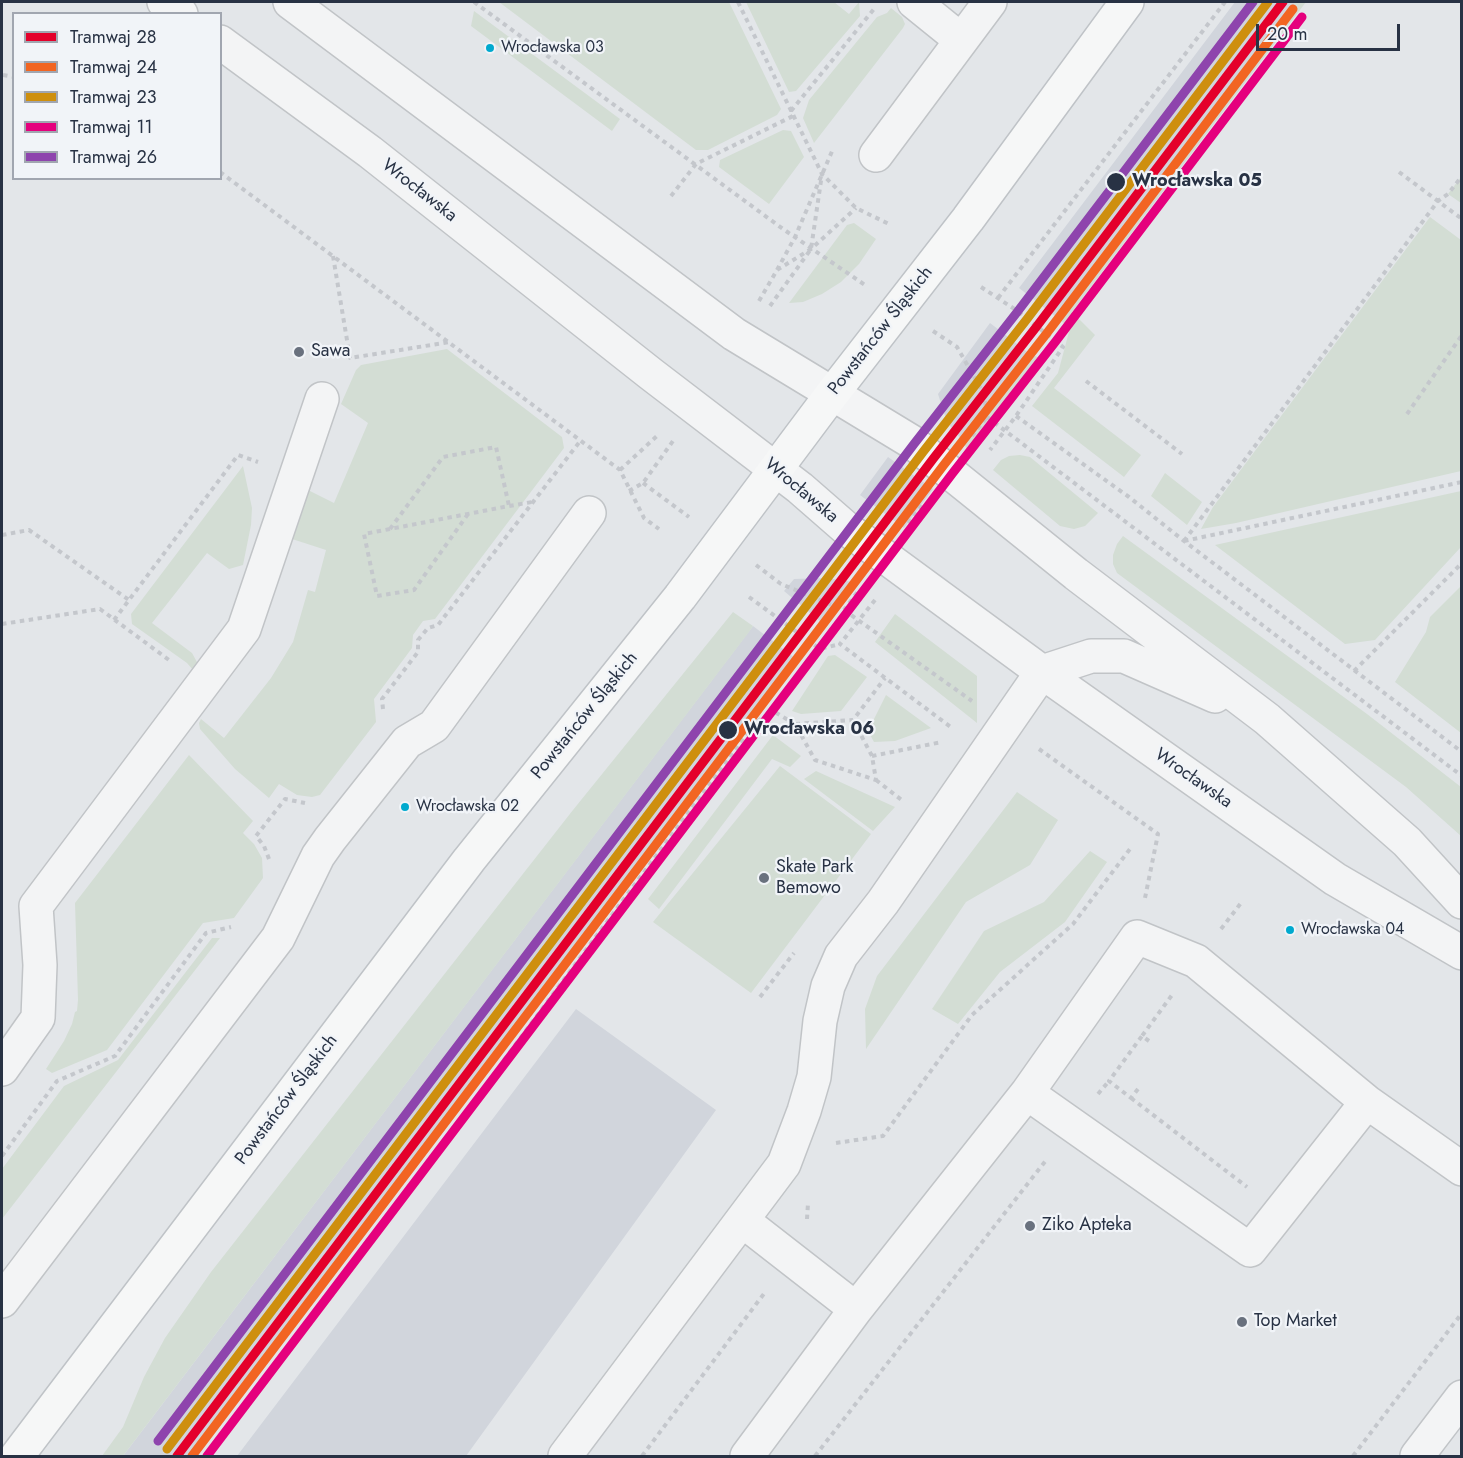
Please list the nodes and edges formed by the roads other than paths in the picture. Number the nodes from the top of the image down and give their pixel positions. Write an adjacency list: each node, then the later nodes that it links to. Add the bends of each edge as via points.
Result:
1 (164, 2): 6 (street)
2 (290, 2): 10 (street, via 734,334)
3 (914, 2): 7 (street)
4 (990, 2): 7 (street)
5 (1127, 2): 10 (main road, Powstańców Śląskich, via 968,219)
6 (178, 12)
7 (961, 40): 9 (street)
8 (222, 43): 12 (street, Wrocławska, via 370,152)
9 (876, 155)
10 (832, 394): 12 (main road, Powstańców Śląskich); 15 (street, via 912,442 1076,574)
11 (322, 399): 18 (street, via 244,629 36,906 38,1018)
12 (776, 469): 14 (street, Wrocławska, via 847,529); 26 (main road, Powstańców Śląskich, via 680,597 470,860)
13 (589, 513): 23 (street, via 434,726 407,742 330,839 278,938)
14 (1042, 672): 15 (street, via 1091,656 1124,656); 17 (street, Wrocławska, via 1335,879); 22 (street, via 883,902 841,956 828,986 814,1077 804,1111 784,1164)
15 (1267, 719): 16 (street, via 1407,842)
16 (1461, 902)
17 (1461, 953)
18 (2, 1069)
19 (1027, 1093): 20 (street, via 1250,1250); 20 (street, via 1137,937 1196,962); 24 (street)
20 (1367, 1102): 21 (street)
21 (1461, 1169)
22 (743, 1221): 24 (street); 27 (street)
23 (2, 1301)
24 (856, 1309): 28 (street)
25 (1461, 1397): 29 (street)
26 (17, 1456)
27 (565, 1456)
28 (747, 1456)
29 (1417, 1456)

